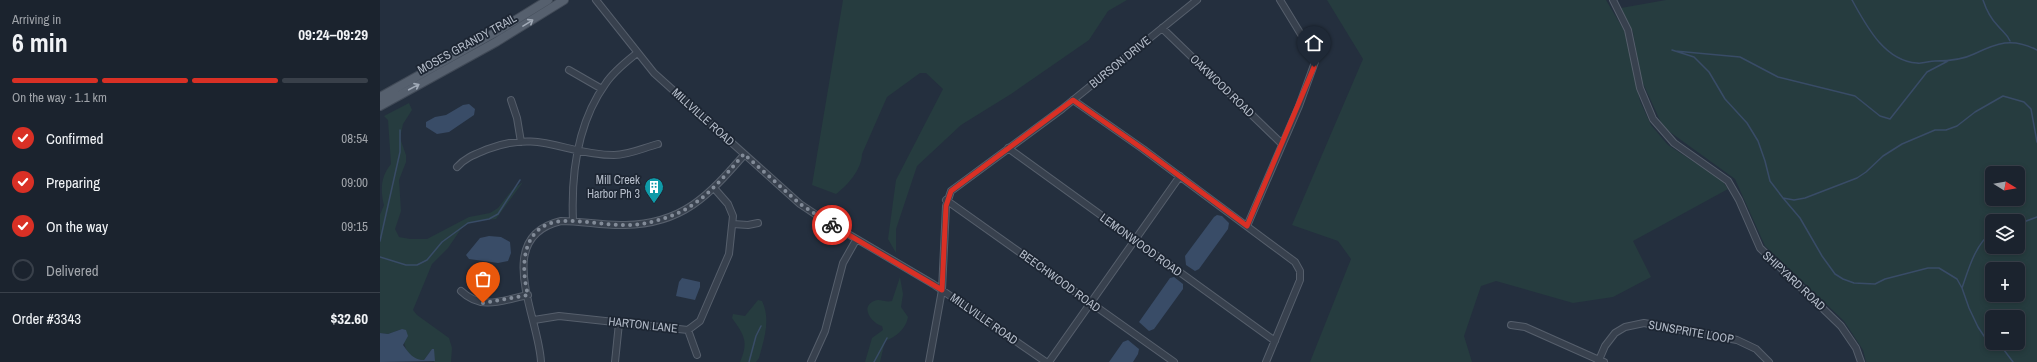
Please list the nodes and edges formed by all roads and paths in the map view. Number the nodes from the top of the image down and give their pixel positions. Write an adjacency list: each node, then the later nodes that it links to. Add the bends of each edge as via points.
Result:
1 (548, 0): 11 (main road, MOSES GRANDY TRAIL)
2 (564, 0): 14 (main road, MOSES GRANDY TRAIL, one-way to 2, via 496,42)
3 (596, 0): 8 (street, MILLVILLE ROAD)
4 (1197, 0): 7 (street, BURSON DRIVE)
5 (1280, 0): 17 (street, via 1316,62)
6 (1612, 0): 51 (street, SHIPYARD ROAD, via 1628,30 1640,88 1655,123 1674,143 1728,181 1760,248 1841,326 1854,344)
7 (1162, 28): 13 (street, BURSON DRIVE); 17 (street, OAKWOOD ROAD)
8 (637, 54): 10 (street, via 618,69); 20 (street, MILLVILLE ROAD, via 654,73)
9 (568, 70): 10 (street)
10 (602, 89): 19 (street, via 588,118)
11 (380, 97)
12 (511, 100): 15 (street)
13 (1073, 100): 18 (street, BURSON DRIVE); 22 (street)
14 (380, 106)
15 (521, 142): 19 (street, via 543,142); 21 (street, via 503,144 473,155)
16 (658, 144): 19 (street, via 625,154 601,154)
17 (1282, 144): 28 (street)
18 (1008, 148): 24 (street, BURSON DRIVE, via 951,191); 30 (street, LEMONWOOD ROAD)
19 (578, 149): 25 (street, via 572,177)
20 (744, 154): 23 (street); 29 (street, MILLVILLE ROAD, via 800,204)
21 (457, 167)
22 (1180, 176): 28 (street); 30 (street)
23 (714, 188): 25 (street, via 689,208 654,222 625,225); 27 (street, HARTON LANE, via 728,204)
24 (946, 200): 31 (street); 34 (street, BEECHWOOD ROAD)
25 (573, 221): 33 (street, via 552,223 535,234 529,242 523,260)
26 (758, 222): 27 (street, via 748,225)
27 (733, 224): 38 (street, HARTON LANE, via 725,265 700,321)
28 (1247, 226): 39 (street, via 1293,260 1300,271 1300,280)
29 (856, 240): 31 (street, MILLVILLE ROAD); 44 (street, via 843,263 825,331)
30 (1135, 240): 34 (street); 39 (street, LEMONWOOD ROAD)
31 (942, 290): 45 (street); 46 (street, MILLVILLE ROAD)
32 (461, 291): 33 (street, via 469,298 483,303)
33 (528, 295): 35 (street)
34 (1091, 303): 47 (street); 48 (street, BEECHWOOD ROAD)
35 (534, 320): 36 (street, HARTON LANE, via 559,316); 42 (street)
36 (618, 323): 38 (street, HARTON LANE); 43 (street)
37 (1511, 325): 41 (street, via 1525,327)
38 (688, 330): 40 (street)
39 (1275, 341): 49 (street)
40 (697, 355)
41 (1600, 361): 50 (street, SUNSPRITE LOOP, via 1615,333 1625,327 1644,323 1737,340 1756,349)
42 (541, 362)
43 (615, 362)
44 (811, 362)
45 (929, 362)
46 (1046, 362)
47 (1049, 362)
48 (1174, 362)
49 (1266, 362)
50 (1770, 362)
51 (1861, 362)

